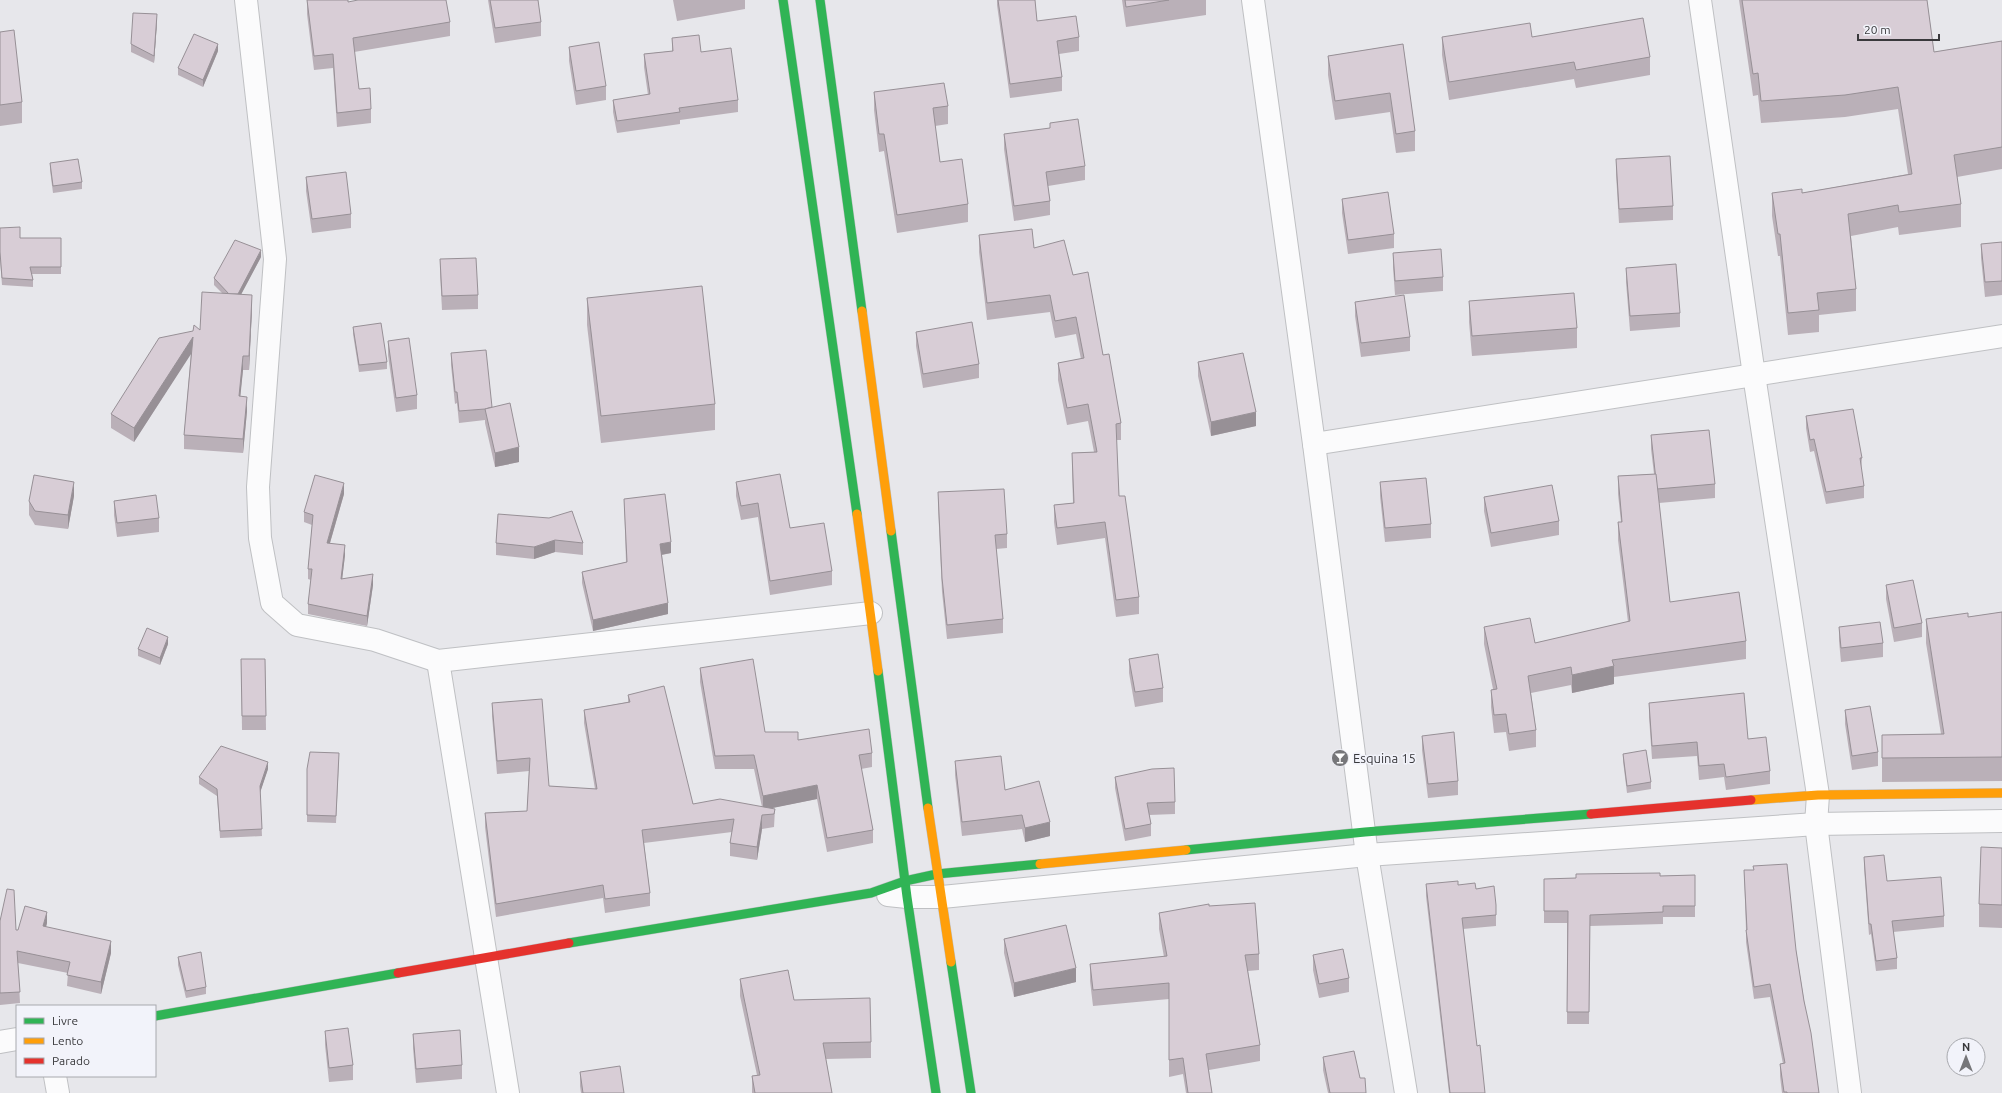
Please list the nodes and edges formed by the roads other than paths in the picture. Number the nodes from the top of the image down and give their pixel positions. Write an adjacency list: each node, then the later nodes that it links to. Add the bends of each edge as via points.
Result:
1 (246, 0): 10 (street, via 275,259 258,487 260,538 272,603 297,625 375,640)
2 (783, 0): 9 (street)
3 (820, 0): 17 (street)
4 (1253, 0): 8 (street)
5 (1700, 0): 7 (street)
6 (2002, 336): 7 (street)
7 (1754, 375): 8 (street); 12 (street)
8 (1314, 444): 15 (street)
9 (871, 613): 10 (street); 18 (street)
10 (438, 661): 21 (street)
11 (2002, 793): 12 (street)
12 (1818, 795): 14 (street); 15 (street)
13 (2002, 821): 14 (street)
14 (1816, 824): 16 (street); 31 (street)
15 (1365, 832): 16 (street); 17 (street)
16 (1367, 855): 20 (street); 30 (street)
17 (937, 874): 18 (street); 20 (street)
18 (906, 889): 19 (street); 20 (street); 28 (street)
19 (871, 893): 21 (street)
20 (942, 897): 29 (street)
21 (487, 958): 22 (street); 27 (street)
22 (156, 1016)
23 (16, 1039): 24 (street)
24 (0, 1042)
25 (55, 1077): 26 (street)
26 (58, 1093)
27 (508, 1093)
28 (936, 1093)
29 (971, 1093)
30 (1406, 1093)
31 (1850, 1093)

